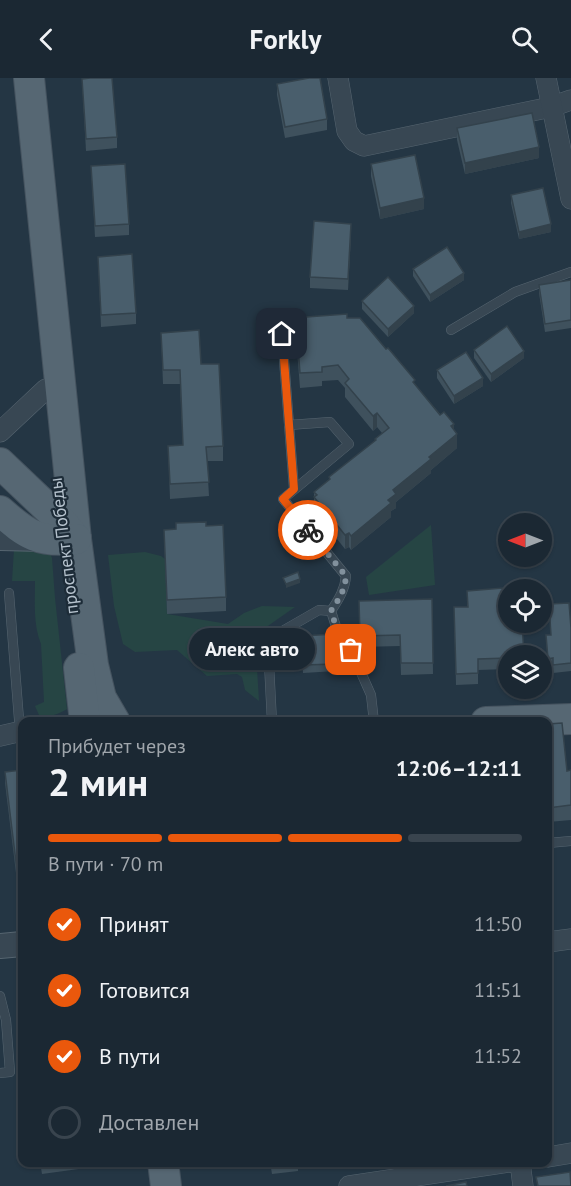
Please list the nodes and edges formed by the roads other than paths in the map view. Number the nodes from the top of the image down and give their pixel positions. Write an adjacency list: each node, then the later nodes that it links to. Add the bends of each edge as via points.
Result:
1 (29, 78): 10 (main road, проспект Победы)
2 (338, 78): 5 (street, via 347,130 354,141 364,146)
3 (546, 78): 5 (street)
4 (571, 100): 5 (street)
5 (551, 107): 6 (street)
6 (571, 199)
7 (571, 272): 8 (lane, via 515,292)
8 (451, 330)
9 (282, 334): 11 (lane)
10 (53, 383): 12 (street); 16 (main road, проспект Победы)
11 (289, 425): 14 (lane); 14 (lane, via 330,422 349,444)
12 (0, 432)
13 (0, 463): 16 (main road)
14 (294, 489): 19 (lane, via 283,499 346,576 341,596)
15 (0, 511): 16 (main road, via 21,530)
16 (62, 535): 17 (street); 21 (main road, проспект Победы); 22 (main road, проспект Победы, via 101,698)
17 (0, 538)
18 (9, 593): 20 (lane)
19 (331, 611): 23 (lane, via 319,610 272,637 268,644); 24 (lane, via 339,636 351,650 371,695)
20 (20, 717)
21 (84, 717)
22 (112, 717)
23 (272, 717)
24 (373, 717)
25 (571, 719): 26 (main road)
26 (552, 720)
27 (18, 733): 28 (street)
28 (0, 736)
29 (571, 841): 30 (lane)
30 (552, 843)
31 (571, 939): 32 (street)
32 (552, 941)
33 (18, 944): 34 (street)
34 (0, 946)
35 (0, 996): 36 (lane, via 10,1072)
36 (0, 1073)
37 (571, 1153): 38 (street)
38 (552, 1155)
39 (164, 1167): 42 (main road)
40 (476, 1167): 43 (street)
41 (521, 1167): 44 (street)
42 (166, 1186)
43 (349, 1186)
44 (523, 1186)

